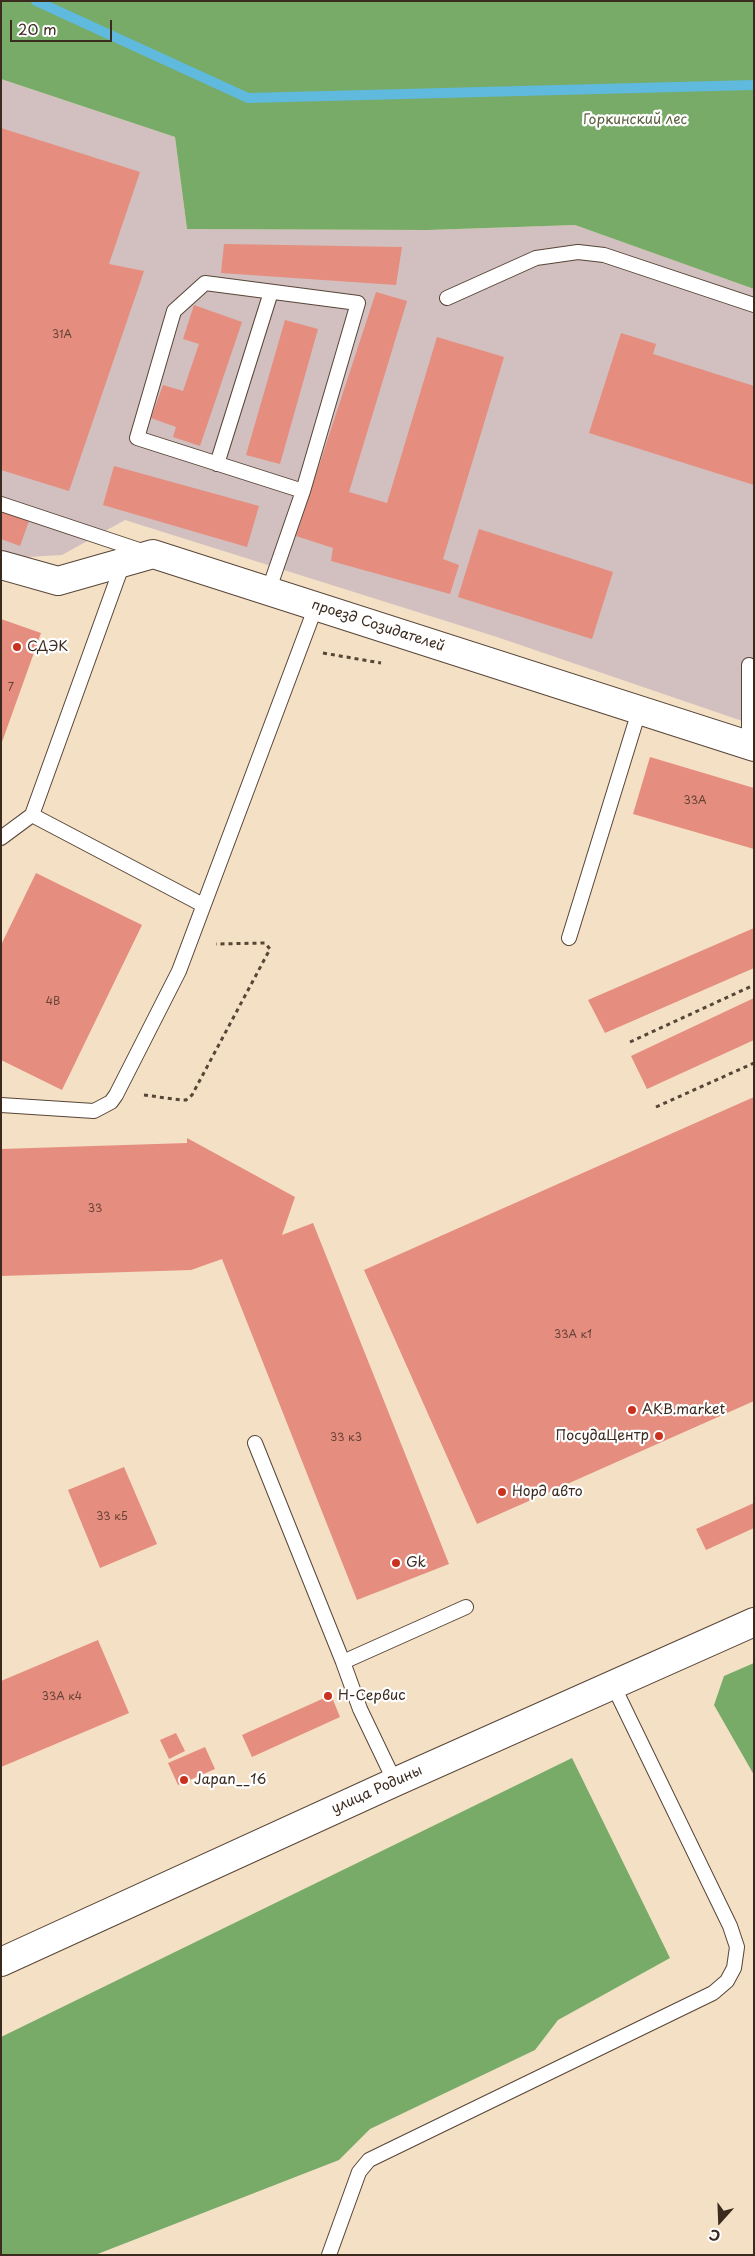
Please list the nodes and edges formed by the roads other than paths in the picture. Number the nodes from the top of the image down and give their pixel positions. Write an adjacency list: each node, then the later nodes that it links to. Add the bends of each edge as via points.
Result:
1 (271, 292): 4 (lane); 4 (lane, via 205,283 174,311 137,438); 5 (lane, via 358,303)
2 (447, 298): 3 (lane, via 536,258 578,252 604,255)
3 (754, 305)
4 (217, 464): 5 (lane)
5 (303, 491): 10 (lane)
6 (1, 504): 7 (lane)
7 (153, 554): 8 (street); 10 (street, проезд Созидателей)
8 (123, 563): 9 (street, via 55,581); 15 (lane)
9 (1, 565)
10 (268, 592): 11 (street, проезд Созидателей)
11 (316, 606): 13 (street, проезд Созидателей); 17 (lane)
12 (749, 665): 14 (lane)
13 (639, 710): 14 (street, проезд Созидателей); 18 (lane)
14 (752, 747)
15 (32, 815): 16 (lane); 17 (lane)
16 (1, 838)
17 (204, 905): 19 (lane, via 168,995 111,1102 94,1111)
18 (569, 938)
19 (1, 1105)
20 (255, 1443): 23 (lane)
21 (466, 1607): 23 (lane)
22 (754, 1622): 24 (street, улица Родины)
23 (343, 1662): 25 (lane, via 360,1709)
24 (613, 1685): 25 (street, улица Родины); 27 (lane, via 730,1926 737,1947 734,1968 726,1981 712,1993 368,2160 360,2172)
25 (395, 1782): 26 (street, улица Родины)
26 (1, 1962)
27 (329, 2255)

